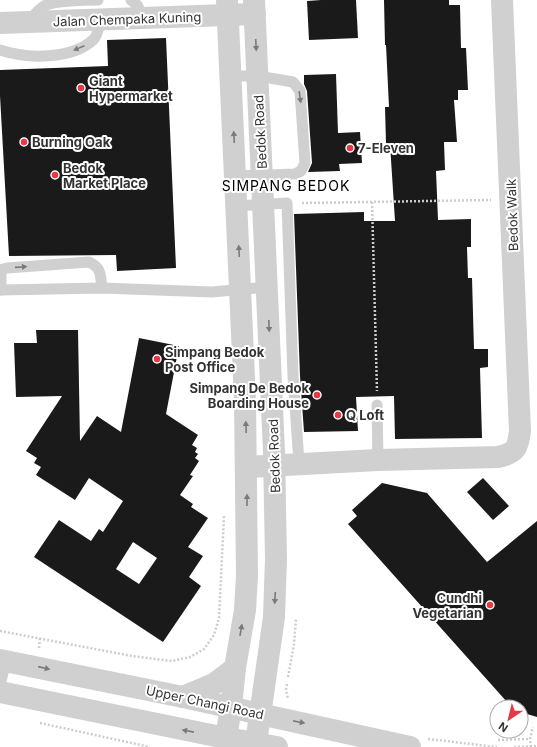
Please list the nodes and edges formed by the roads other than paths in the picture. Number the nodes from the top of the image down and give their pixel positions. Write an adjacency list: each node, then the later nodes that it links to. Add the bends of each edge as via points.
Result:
1 (131, 0): 6 (lane, via 137,5)
2 (502, 0): 20 (street, Bedok Walk, via 520,431 496,447)
3 (254, 7): 4 (street, Jalan Chempaka Kuning); 10 (street, Bedok Road, one-way to 10)
4 (227, 8): 6 (street, Jalan Chempaka Kuning); 9 (street, Bedok Road)
5 (99, 10): 6 (street, Jalan Chempaka Kuning); 7 (street, Jalan Chempaka Kuning, via 28,22); 8 (lane, one-way to 8, via 95,38 84,47 65,53 40,56)
6 (143, 17)
7 (0, 23)
8 (0, 50)
9 (231, 76): 10 (lane); 11 (street, Bedok Road, one-way to 9)
10 (258, 76): 12 (street, Bedok Road); 12 (lane, one-way to 12, via 293,82 300,91 305,163 301,171 295,174)
11 (236, 176): 12 (lane); 14 (street, Bedok Road)
12 (262, 176): 13 (street, Bedok Road)
13 (263, 204): 14 (lane); 15 (street, Bedok Road); 21 (lane, via 287,203 293,376)
14 (237, 206): 18 (street, Bedok Road, one-way to 14)
15 (267, 287): 18 (lane); 22 (street, Bedok Road, one-way to 22)
16 (102, 288): 17 (lane); 17 (lane, one-way to 16, via 3,269 89,262 100,270); 18 (lane, via 193,292)
17 (0, 290)
18 (241, 290): 23 (street, Bedok Road, one-way to 18)
19 (377, 405): 20 (lane)
20 (378, 454): 21 (street, Bedok Walk)
21 (299, 457): 22 (street, Bedok Walk)
22 (274, 458): 23 (street, Bedok Walk); 30 (street, Bedok Road, one-way to 30, via 274,617)
23 (247, 460): 25 (street, Bedok Road, one-way to 23, via 248,576)
24 (3, 660): 26 (lane); 28 (street, Upper Changi Road, one-way to 28)
25 (235, 668): 28 (street, via 214,684); 29 (street, Bedok Road)
26 (0, 685)
27 (0, 692): 31 (street, one-way to 27)
28 (183, 697): 29 (street, Upper Changi Road)
29 (231, 707): 30 (street, Upper Changi Road); 31 (street, Bedok Road)
30 (261, 714): 32 (street, Bedok Road); 33 (street, Upper Changi Road, one-way to 33)
31 (226, 738): 32 (street)
32 (256, 743): 34 (street)
33 (419, 743)
34 (277, 747)

